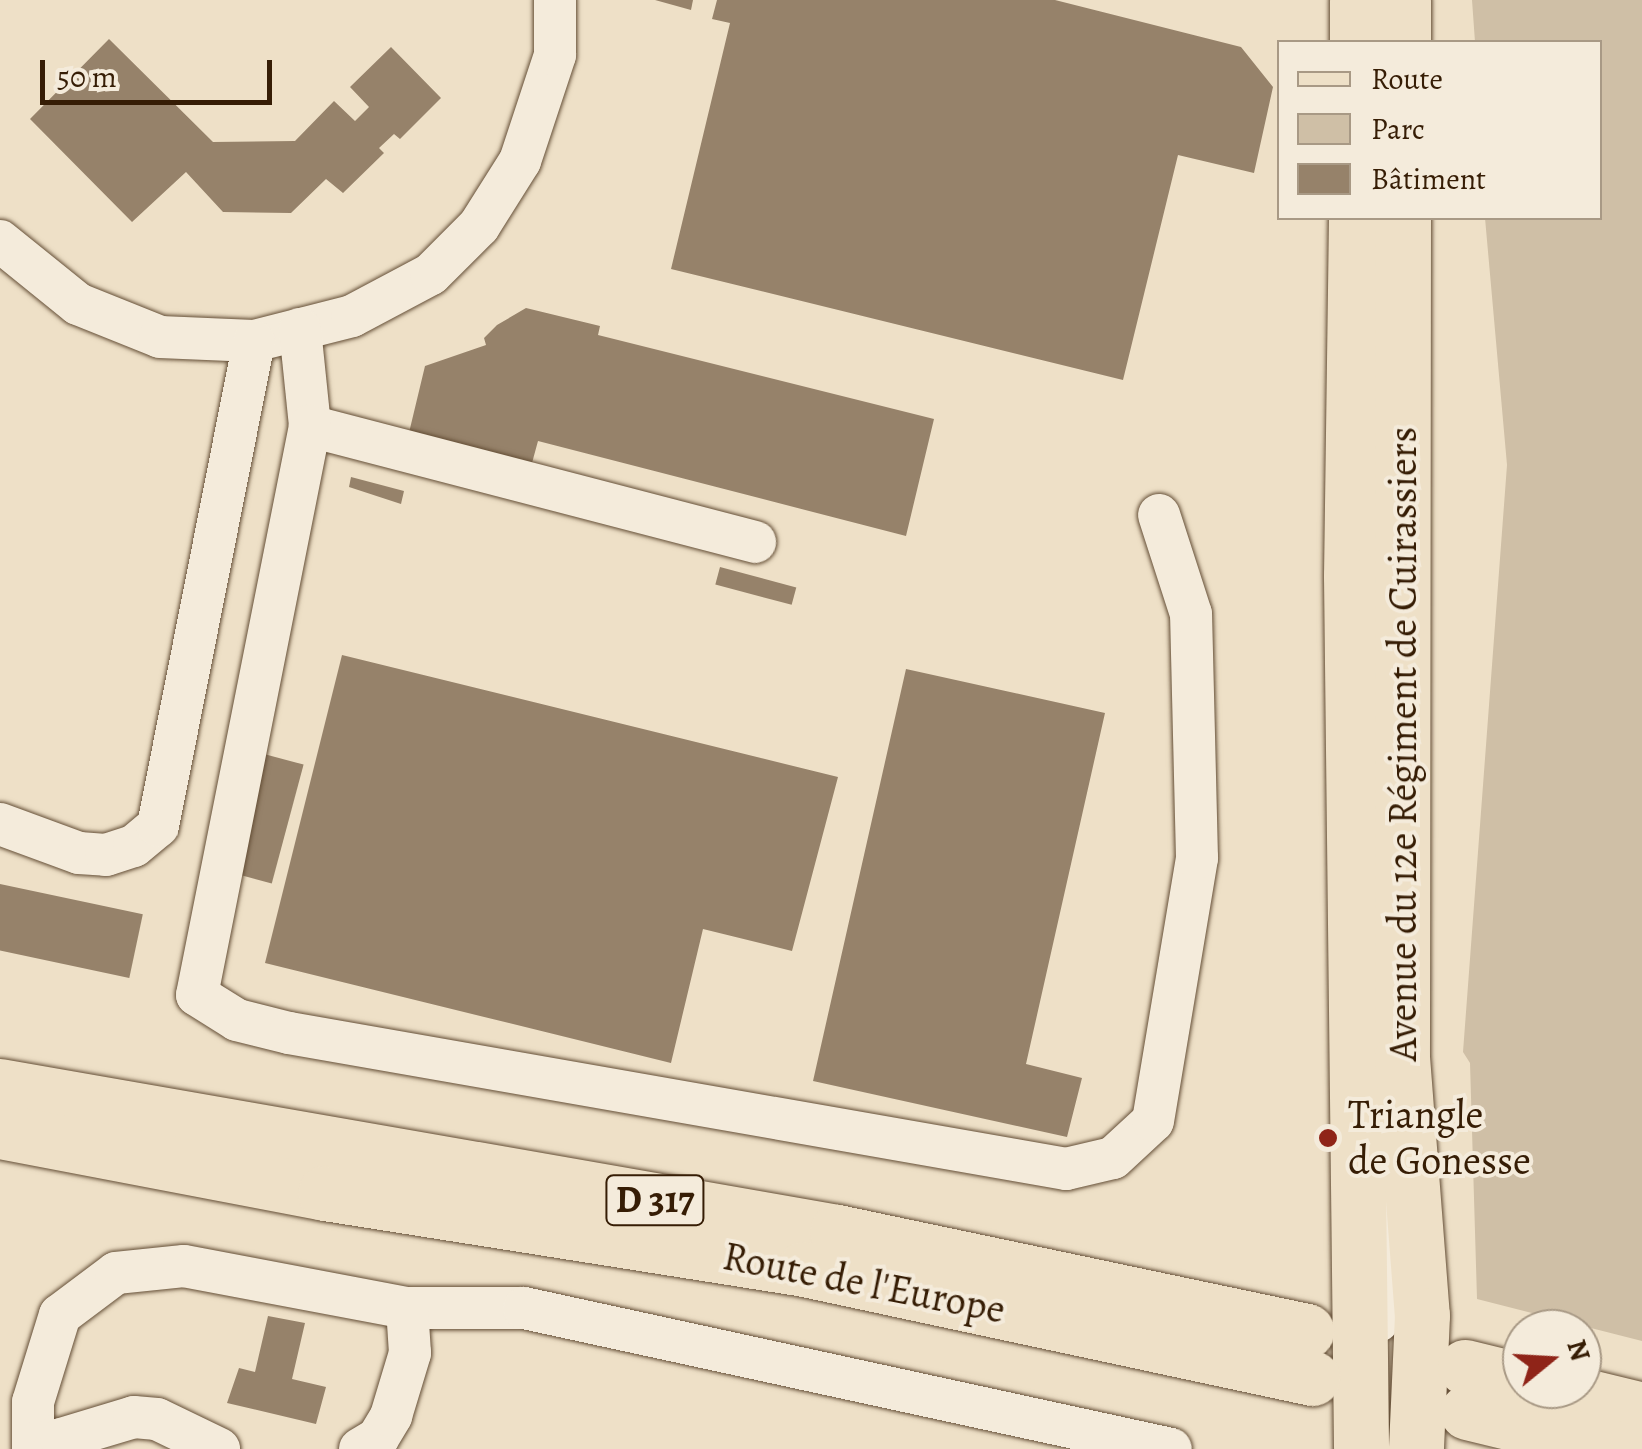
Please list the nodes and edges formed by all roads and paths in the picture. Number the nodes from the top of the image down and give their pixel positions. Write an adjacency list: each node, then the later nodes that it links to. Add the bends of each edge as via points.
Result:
1 (555, 0): 12 (street, via 555,56 520,161 480,226 431,274 352,316)
2 (1357, 0): 5 (main road)
3 (1382, 0): 6 (street)
4 (1404, 0): 7 (main road)
5 (1357, 40)
6 (1382, 40)
7 (1403, 40)
8 (1356, 220): 26 (main road, Avenue du 12e Régiment de Cuirassiers, via 1352,576)
9 (1381, 220): 20 (street, via 1378,1020)
10 (1402, 220): 23 (main road, Avenue du 12e Régiment de Cuirassiers, via 1402,1057 1422,1315)
11 (0, 242): 13 (street, via 78,304 160,337)
12 (300, 329): 13 (street); 14 (street)
13 (254, 341): 17 (street, via 158,826 134,846 106,855 79,853)
14 (310, 426): 15 (street, via 198,995 237,1020 289,1033 1066,1168 1113,1158 1153,1121 1197,858 1190,614); 16 (street)
15 (1159, 516)
16 (754, 542)
17 (0, 824)
18 (0, 1086): 19 (main road, Route de l'Europe / D 317, via 837,1232 1310,1354 325,1193)
19 (0, 1131)
20 (1386, 1274): 23 (street); 26 (street)
21 (407, 1308): 27 (street, via 184,1266 116,1273 60,1315 32,1402); 30 (street, via 410,1352 391,1416 378,1438); 31 (street, via 524,1308)
22 (1502, 1383): 23 (main road)
23 (1449, 1387): 32 (main road, Avenue du 12e Régiment de Cuirassiers); 33 (main road)
24 (1602, 1400): 25 (main road)
25 (1642, 1410)
26 (1361, 1445)
27 (33, 1449)
28 (54, 1449): 29 (street, via 61,1439 134,1417 157,1419)
29 (219, 1449)
30 (360, 1449)
31 (1171, 1449)
32 (1416, 1449)
33 (1620, 1449)

